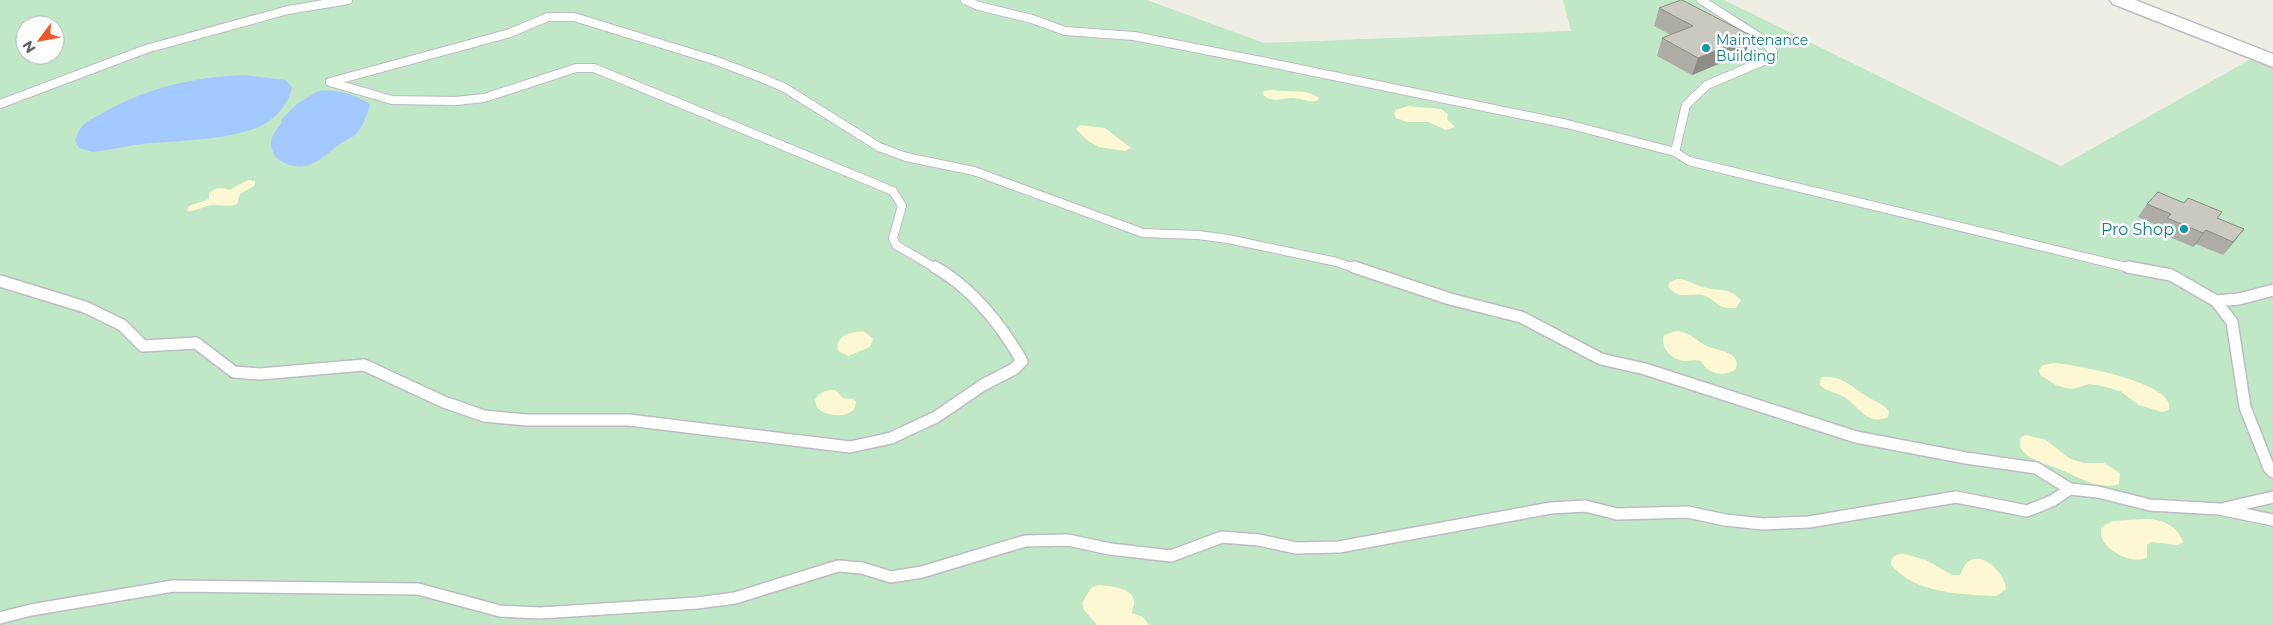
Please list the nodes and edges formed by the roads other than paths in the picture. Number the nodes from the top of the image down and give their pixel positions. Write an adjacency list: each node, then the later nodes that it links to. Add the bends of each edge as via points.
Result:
1 (348, 0): 6 (lane, via 288,10 146,49)
2 (965, 0): 7 (lane, via 1066,31 1134,36 1266,62 1567,124)
3 (1701, 0): 7 (lane, via 1759,37 1773,50 1773,57 1707,85 1693,98 1686,105)
4 (2119, 0): 5 (street)
5 (2273, 61)
6 (0, 104)
7 (1675, 152): 10 (lane, via 1689,161 2171,276)
8 (0, 281): 12 (lane, via 85,307 122,325 143,346 196,343 234,372 260,374 364,365 444,402 484,416 527,420 629,420 850,447 891,438 936,417 1022,362 1014,345 966,290 952,277 896,245 893,238 902,206 893,191 636,84 594,68 576,68 484,98 456,101 392,100 330,82 510,33 548,17 574,17 762,78 785,88 879,147 906,157 974,171 1143,233 1228,239 1337,262 1450,299 1521,317 1601,359 1645,369 1856,437 1957,457 2036,468)
9 (2273, 290): 10 (lane)
10 (2216, 301): 11 (lane, via 2232,322 2244,407)
11 (2273, 472)
12 (2070, 489): 14 (lane, via 2150,504); 16 (lane, via 2027,511 1956,497 1809,522 1763,524 1688,512 1617,514 1585,506 1551,508 1338,547 1296,548 1222,537 1170,556 1068,540 1025,541 922,572 891,576 838,566 735,598 540,613 500,611 418,589 173,586)
13 (2273, 497): 14 (lane)
14 (2219, 509): 15 (lane)
15 (2273, 520)
16 (0, 618)

